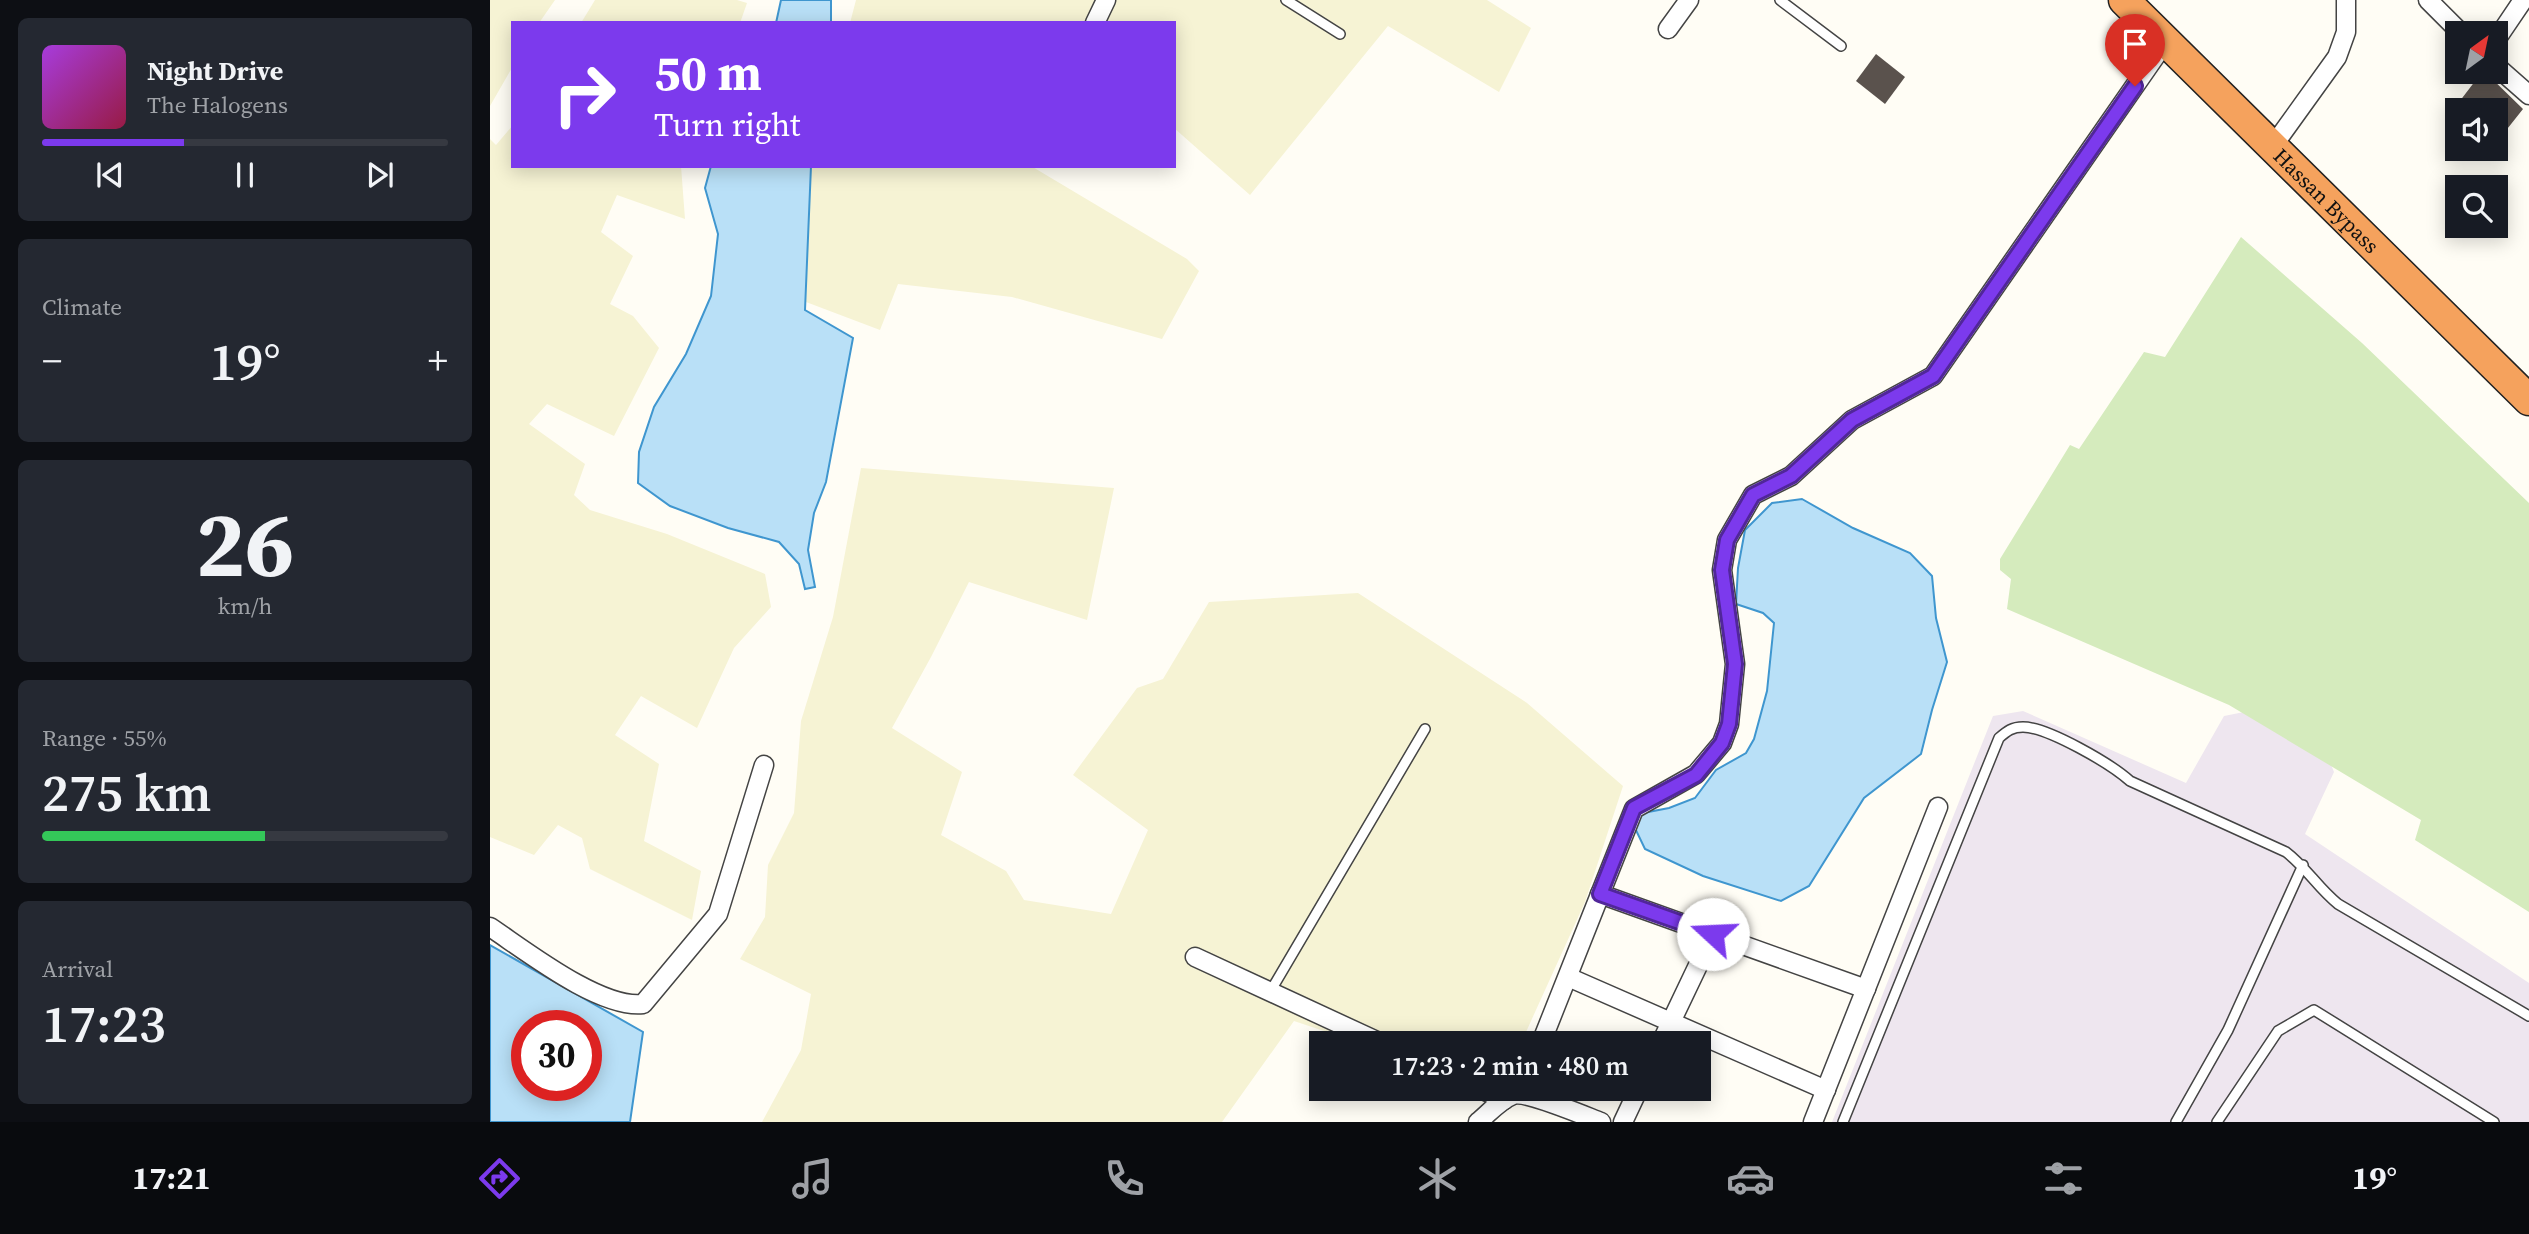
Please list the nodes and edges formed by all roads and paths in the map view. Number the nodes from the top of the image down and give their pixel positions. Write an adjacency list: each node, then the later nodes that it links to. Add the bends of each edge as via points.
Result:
1 (1106, 0): 9 (street)
2 (1286, 0): 13 (lane)
3 (1689, 0): 12 (street)
4 (1780, 0): 15 (lane)
5 (2124, 0): 14 (highway, Hassan Bypass)
6 (2346, 0): 18 (street, via 2346,32 2337,57)
7 (2428, 0): 10 (street)
8 (2523, 0): 11 (street)
9 (1097, 21)
10 (2449, 21)
11 (2508, 22)
12 (1668, 29)
13 (1339, 34)
14 (2166, 41): 18 (highway, Hassan Bypass); 24 (street, via 1933,376 1852,420 1791,476 1753,495 1727,540 1722,570 1735,664 1729,724 1722,743 1696,775 1634,808)
15 (1841, 46)
16 (2508, 77): 17 (street)
17 (2529, 95)
18 (2273, 146): 19 (highway, Hassan Bypass)
19 (2529, 400)
20 (1425, 729): 30 (lane)
21 (764, 765): 25 (street, via 718,914 643,1004 632,1006 584,987)
22 (1938, 807): 29 (street)
23 (2303, 865): 31 (lane, via 2338,904); 44 (lane, via 2286,852 2130,781 2117,769 2062,740 2025,726 2010,729 1999,738); 45 (lane, via 2228,1030)
24 (1600, 894): 26 (street); 28 (street)
25 (490, 927)
26 (1713, 934): 29 (street); 32 (street)
27 (1195, 957): 30 (street)
28 (1568, 976): 32 (street); 34 (street)
29 (1866, 989): 36 (street)
30 (1270, 992): 33 (street)
31 (2529, 1016)
32 (1671, 1022): 35 (street); 36 (street)
33 (1355, 1031)
34 (1546, 1031)
35 (1667, 1031)
36 (1826, 1090): 43 (street)
37 (1508, 1101): 40 (street)
38 (1535, 1101): 41 (street)
39 (1633, 1101): 42 (street)
40 (1478, 1122)
41 (1601, 1122)
42 (1623, 1122)
43 (1813, 1122)
44 (1843, 1122)
45 (2176, 1122)
46 (2217, 1122): 47 (lane, via 2278,1031 2314,1010)
47 (2494, 1122)

